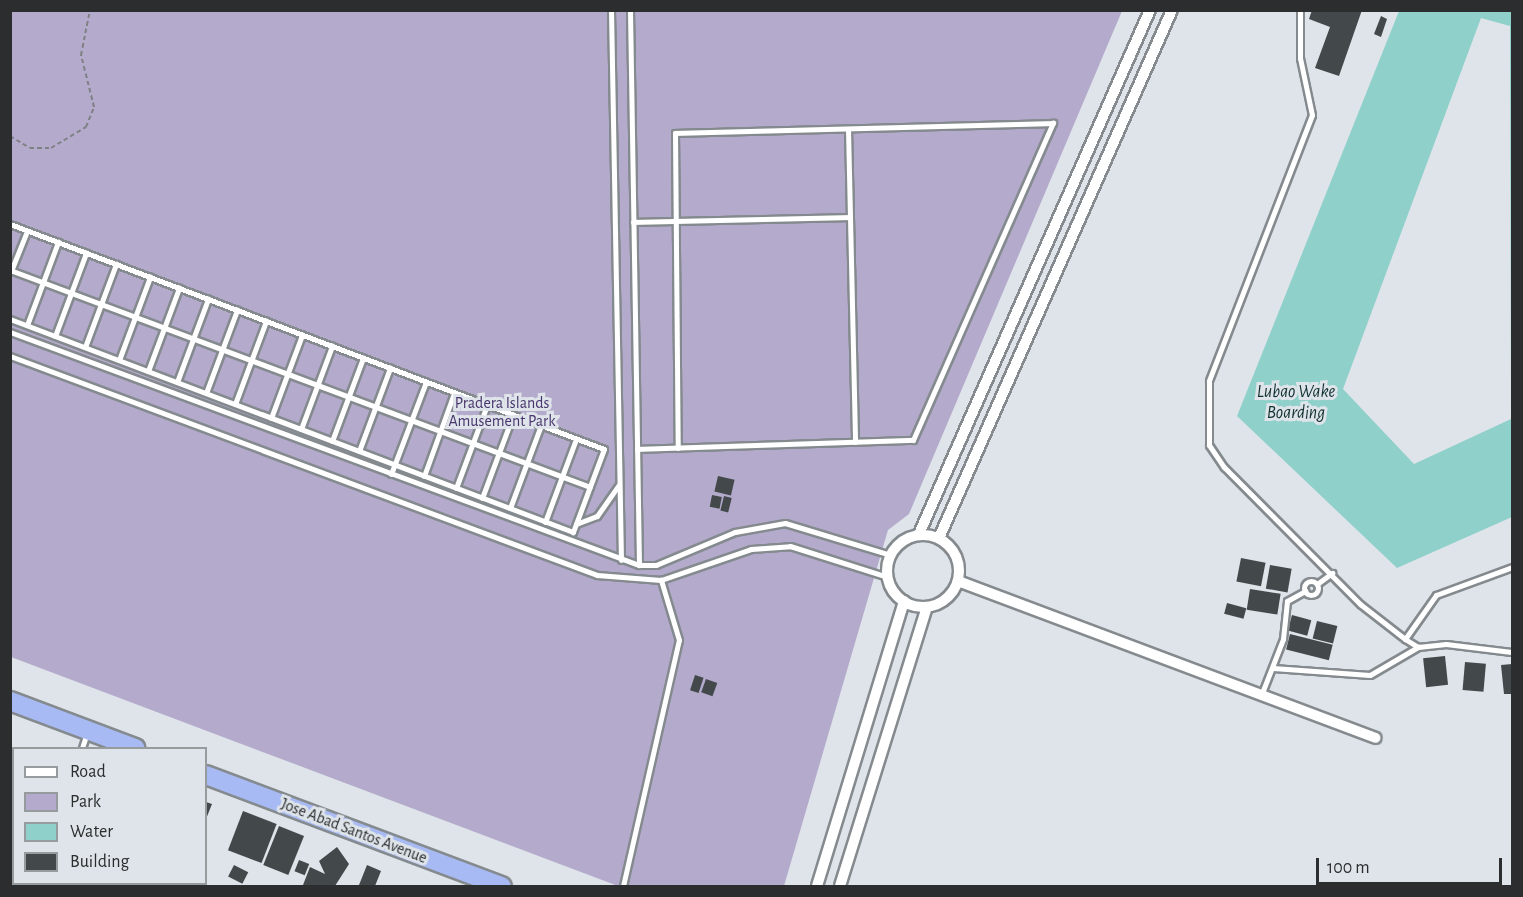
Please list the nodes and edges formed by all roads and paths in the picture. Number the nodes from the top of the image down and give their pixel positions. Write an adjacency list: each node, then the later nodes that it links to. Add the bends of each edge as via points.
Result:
1 (90, 10): 8 (path, via 81,56 94,107 86,127 51,148 30,147)
2 (611, 10): 72 (lane)
3 (630, 10): 11 (lane)
4 (1150, 10): 79 (street)
5 (1172, 10): 80 (street)
6 (1300, 10): 85 (lane, via 1300,58 1312,115 1209,381 1205,421 1209,445 1224,467)
7 (848, 129): 9 (lane); 10 (lane, via 675,133); 61 (lane, via 1053,123 913,440)
8 (10, 136)
9 (850, 217): 10 (lane); 61 (lane)
10 (676, 221): 11 (lane); 63 (lane)
11 (633, 222): 64 (lane)
12 (10, 224): 13 (lane)
13 (27, 231): 14 (lane); 17 (lane)
14 (58, 242): 15 (lane); 19 (lane)
15 (86, 253): 16 (lane); 21 (lane)
16 (116, 264): 18 (lane); 23 (lane)
17 (11, 271): 19 (lane)
18 (150, 277): 20 (lane); 25 (lane)
19 (44, 282): 21 (lane); 28 (lane)
20 (178, 288): 22 (lane); 29 (lane)
21 (72, 293): 23 (lane); 32 (lane)
22 (208, 299): 24 (lane); 33 (lane)
23 (101, 304): 25 (lane); 35 (lane)
24 (237, 310): 27 (lane); 36 (lane)
25 (135, 317): 29 (lane); 39 (lane)
26 (10, 319): 28 (lane)
27 (266, 321): 31 (lane); 40 (lane)
28 (27, 326): 32 (lane)
29 (164, 328): 33 (lane); 42 (lane)
30 (10, 333): 69 (lane)
31 (302, 335): 34 (lane); 43 (lane)
32 (56, 336): 35 (lane)
33 (194, 339): 36 (lane); 44 (lane)
34 (332, 346): 38 (lane); 46 (lane)
35 (85, 347): 39 (lane)
36 (222, 350): 40 (lane); 47 (lane)
37 (10, 356): 87 (lane, via 597,575)
38 (363, 358): 41 (lane); 49 (lane)
39 (119, 360): 42 (lane)
40 (252, 360): 43 (lane); 50 (lane)
41 (390, 368): 45 (lane); 52 (lane)
42 (148, 371): 44 (lane)
43 (287, 374): 46 (lane); 54 (lane)
44 (177, 382): 47 (lane)
45 (426, 382): 48 (lane); 55 (lane)
46 (318, 385): 49 (lane); 57 (lane)
47 (206, 393): 50 (lane)
48 (454, 393): 51 (lane); 58 (lane)
49 (349, 397): 52 (lane); 60 (lane)
50 (235, 404): 54 (lane)
51 (487, 405): 53 (lane); 62 (lane)
52 (376, 407): 55 (lane); 65 (lane)
53 (513, 415): 56 (lane); 66 (lane)
54 (271, 418): 57 (lane)
55 (412, 420): 58 (lane); 68 (lane)
56 (541, 425): 59 (lane); 67 (lane)
57 (301, 429): 60 (lane)
58 (440, 431): 62 (lane); 70 (lane)
59 (576, 439): 71 (lane); 73 (lane, via 604,449)
60 (332, 441): 65 (lane)
61 (855, 442): 63 (lane)
62 (472, 443): 66 (lane); 74 (lane)
63 (678, 448): 64 (lane)
64 (637, 449): 83 (lane)
65 (359, 451): 68 (lane)
66 (499, 453): 67 (lane); 75 (lane)
67 (527, 464): 71 (lane); 76 (lane)
68 (395, 465): 69 (lane); 70 (lane)
69 (391, 474): 82 (lane)
70 (424, 476): 74 (lane)
71 (562, 477): 73 (lane); 77 (lane)
72 (620, 484): 78 (lane, via 597,516); 82 (lane)
73 (590, 487): 78 (lane)
74 (456, 488): 75 (lane)
75 (482, 498): 76 (lane)
76 (510, 508): 77 (lane)
77 (545, 522): 78 (lane, via 573,532)
78 (576, 524)
79 (919, 534): 80 (street); 81 (street, via 899,543)
80 (939, 538): 88 (street, via 954,552)
81 (890, 555): 83 (lane, via 785,523 712,539 656,565); 86 (street)
82 (621, 560): 83 (lane)
83 (639, 564)
84 (1512, 567): 93 (lane, via 1436,596)
85 (1332, 573): 89 (lane); 93 (lane)
86 (888, 577): 87 (lane, via 790,546 751,549); 91 (street)
87 (661, 580): 106 (lane, via 679,640)
88 (958, 581): 92 (street, via 946,599); 97 (street)
89 (1317, 584): 90 (lane, via 1307,582); 90 (lane, via 1315,594)
90 (1305, 591): 96 (lane, via 1287,601)
91 (904, 601): 92 (street); 104 (street)
92 (927, 607): 107 (street)
93 (1405, 639): 94 (lane)
94 (1418, 647): 95 (lane, via 1446,644); 96 (lane, via 1370,675)
95 (1512, 652)
96 (1273, 668): 97 (lane)
97 (1262, 693): 100 (street)
98 (10, 701): 99 (highway)
99 (88, 731): 101 (lane); 102 (highway)
100 (1375, 738)
101 (82, 747)
102 (132, 747)
103 (207, 775): 105 (highway, Jose Abad Santos Avenue)
104 (818, 884): 107 (street)
105 (502, 886)
106 (623, 886)
107 (840, 886)

